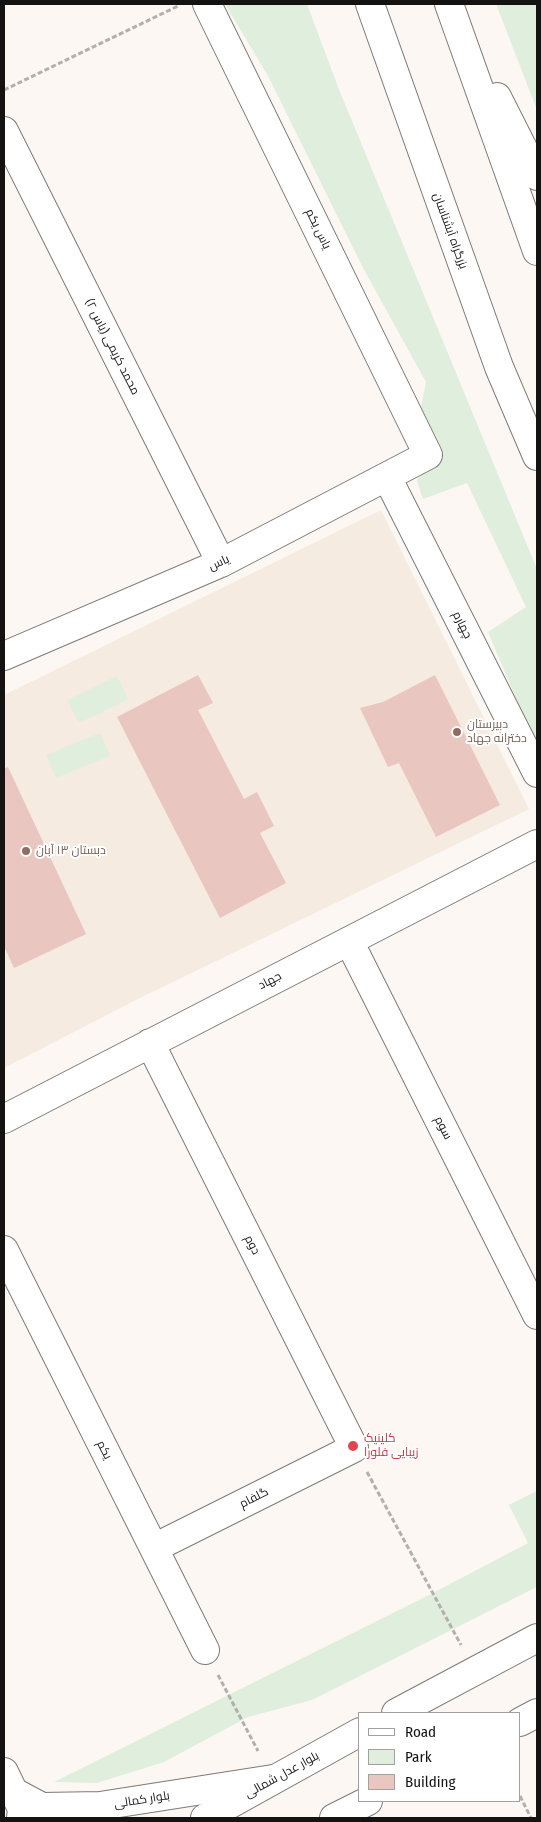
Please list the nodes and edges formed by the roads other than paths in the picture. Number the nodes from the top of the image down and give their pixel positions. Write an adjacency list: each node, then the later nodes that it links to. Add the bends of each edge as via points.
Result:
1 (207, 4): 9 (main road, یاس یکم)
2 (355, 4): 5 (main road)
3 (370, 4): 5 (main road, بزرگراه آبشناسان)
4 (450, 4): 7 (main road); 8 (main road)
5 (391, 70): 10 (main road, بزرگراه آبشناسان, via 499,367)
6 (4, 131): 12 (main road, محمد کریمی (یاس ۲))
7 (537, 176)
8 (537, 251)
9 (428, 455): 11 (main road, یاس)
10 (537, 456)
11 (387, 477): 12 (main road, یاس); 14 (main road, چهارم)
12 (221, 563): 13 (main road, یاس)
13 (4, 656)
14 (537, 773)
15 (537, 844): 16 (main road, جهاد)
16 (349, 941): 17 (main road, جهاد); 20 (main road, سوم)
17 (150, 1043): 18 (main road, جهاد); 21 (main road, دوم)
18 (4, 1119)
19 (4, 1250): 22 (main road, یکم)
20 (537, 1315)
21 (354, 1448): 22 (main road, گلفام)
22 (154, 1548): 24 (main road, یکم)
23 (537, 1638): 25 (main road)
24 (205, 1650)
25 (398, 1712)
26 (537, 1712): 27 (main road)
27 (521, 1721)
28 (358, 1733): 29 (main road, بلوار عدل شمالی)
29 (273, 1779): 30 (main road, بلوار کمالی, via 100,1806 42,1807); 32 (main road, بلوار عدل شمالی)
30 (15, 1798)
31 (366, 1802): 33 (main road)
32 (205, 1818)
33 (334, 1818)

